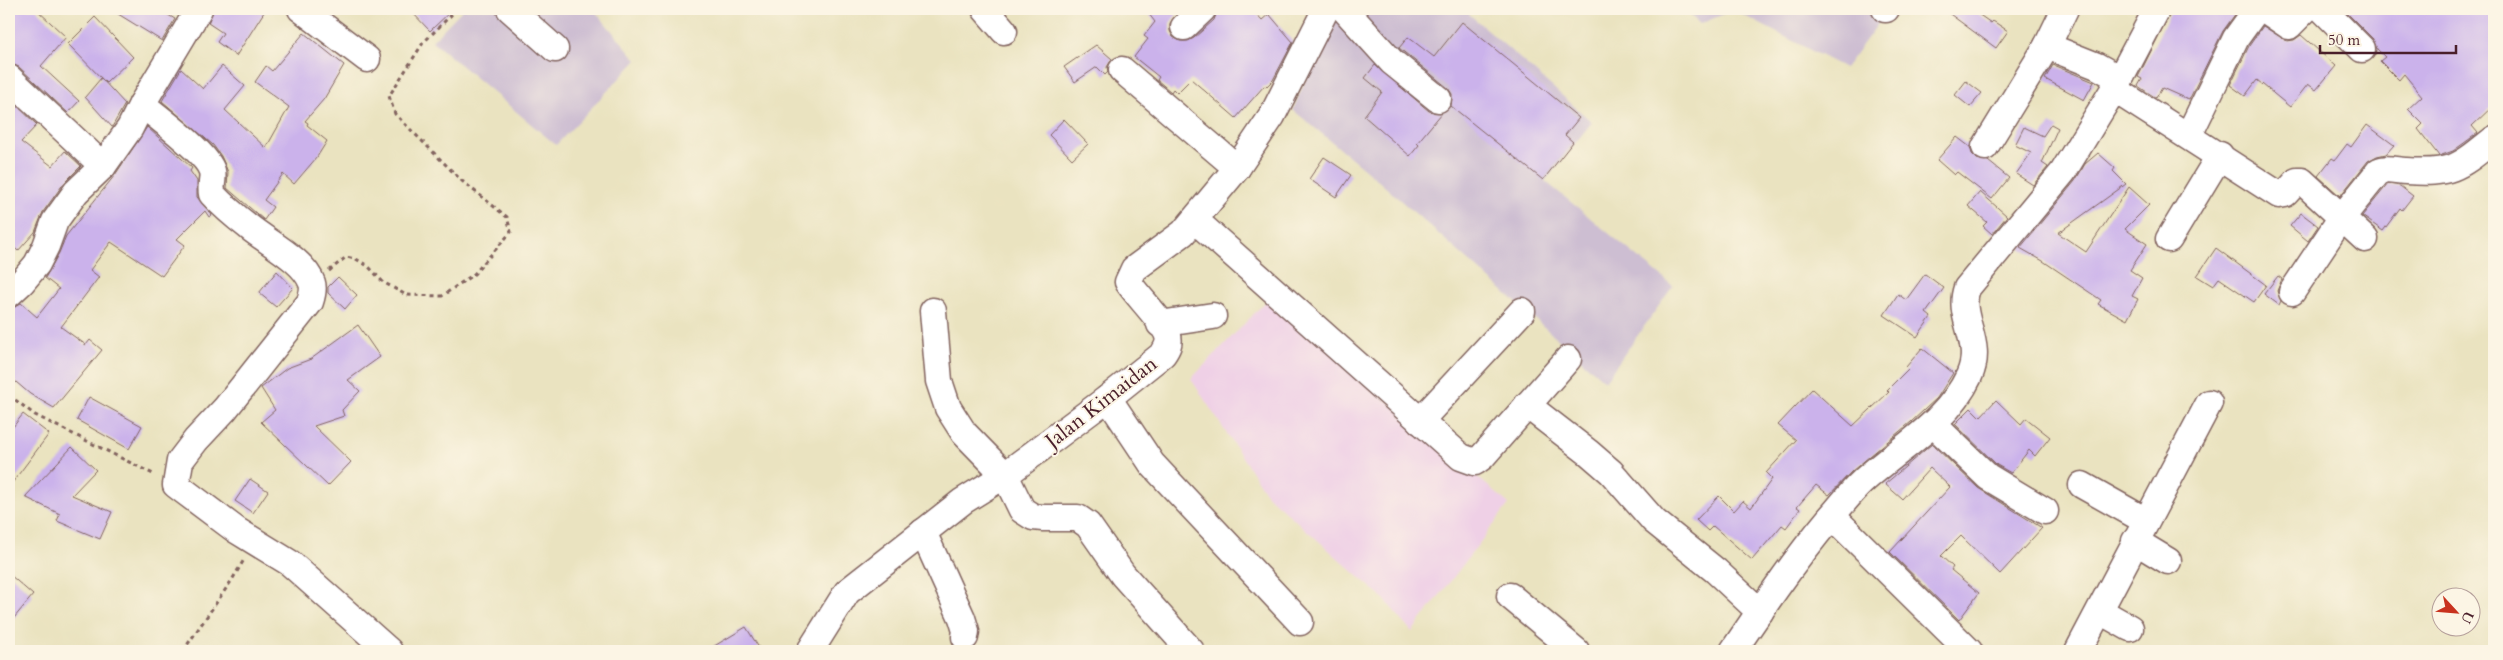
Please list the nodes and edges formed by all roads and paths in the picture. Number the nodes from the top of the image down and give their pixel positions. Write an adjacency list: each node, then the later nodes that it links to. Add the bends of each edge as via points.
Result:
1 (199, 9): 25 (street)
2 (301, 9): 20 (street)
3 (457, 9): 36 (path, via 423,43 389,96 395,114 462,181 507,218 512,232 474,274 442,296 406,295 383,282 368,266 346,257)
4 (510, 9): 18 (street)
5 (985, 9): 16 (street)
6 (1204, 9): 15 (street)
7 (1326, 9): 31 (street, Jalan Kimaidan, via 1272,116)
8 (1344, 9): 24 (street, via 1392,62)
9 (2065, 9): 17 (street)
10 (2157, 9): 23 (street)
11 (2257, 9): 26 (street, via 2236,38)
12 (2264, 9): 13 (street, via 2289,26)
13 (2306, 9)
14 (2322, 9): 19 (street)
15 (1184, 27)
16 (1004, 31)
17 (2047, 46): 23 (street, via 2097,66); 28 (street)
18 (555, 49)
19 (2362, 49)
20 (366, 59)
21 (1122, 70): 31 (street)
22 (9, 78): 30 (street)
23 (2117, 84): 26 (street); 49 (street, via 2063,172 1967,288 1964,307 1973,339 1974,359 1969,375 1953,402)
24 (1438, 99)
25 (142, 104): 30 (street, via 130,128); 36 (street, via 193,147 209,166 210,187 215,198 288,255)
26 (2189, 135): 29 (street)
27 (2494, 139): 32 (street, via 2461,166 2430,173 2379,170)
28 (1985, 147)
29 (2220, 155): 32 (street, via 2278,195 2285,194 2297,181 2302,181); 34 (street)
30 (103, 166): 38 (street, via 76,192 60,214 37,264)
31 (1237, 168): 33 (street, Jalan Kimaidan)
32 (2342, 217): 35 (street); 37 (street)
33 (1196, 221): 42 (street, Jalan Kimaidan, via 1130,275 1128,282); 48 (street)
34 (2169, 239)
35 (2365, 240)
36 (312, 283): 51 (street, via 310,302 180,461)
37 (2292, 292)
38 (9, 294)
39 (933, 311): 50 (street, via 940,381 948,408 964,433)
40 (1522, 311): 48 (street)
41 (1213, 316): 42 (street)
42 (1160, 324): 45 (street, Jalan Kimaidan, via 1168,334 1168,347)
43 (1568, 359): 47 (street)
44 (9, 395): 51 (path, via 35,415)
45 (1108, 398): 50 (street, Jalan Kimaidan); 62 (street, via 1152,464)
46 (2209, 403): 55 (street)
47 (1527, 405): 48 (street, via 1475,462 1461,457); 61 (street, via 1611,472 1654,521)
48 (1420, 421)
49 (1933, 424): 53 (street, via 1988,476); 54 (street, via 1861,482)
50 (1005, 475): 56 (street, Jalan Kimaidan, via 963,501); 68 (street, via 1022,510 1032,517 1078,518 1088,525 1123,575)
51 (176, 485): 57 (street)
52 (2082, 486): 55 (street)
53 (2045, 511)
54 (1832, 516): 61 (street, via 1796,559); 71 (street)
55 (2140, 531): 58 (street); 60 (street)
56 (923, 532): 64 (street, via 962,618); 65 (street, Jalan Kimaidan, via 847,592)
57 (254, 541): 66 (path, via 232,580); 67 (street, via 290,563)
58 (2168, 561)
59 (1510, 596): 69 (street)
60 (2100, 611): 63 (street); 72 (street)
61 (1760, 612): 70 (street)
62 (1300, 622)
63 (2130, 628)
64 (965, 637)
65 (813, 650)
66 (182, 651)
67 (390, 651)
68 (1191, 651)
69 (1576, 651)
70 (1734, 651)
71 (1969, 651)
72 (2078, 651)

